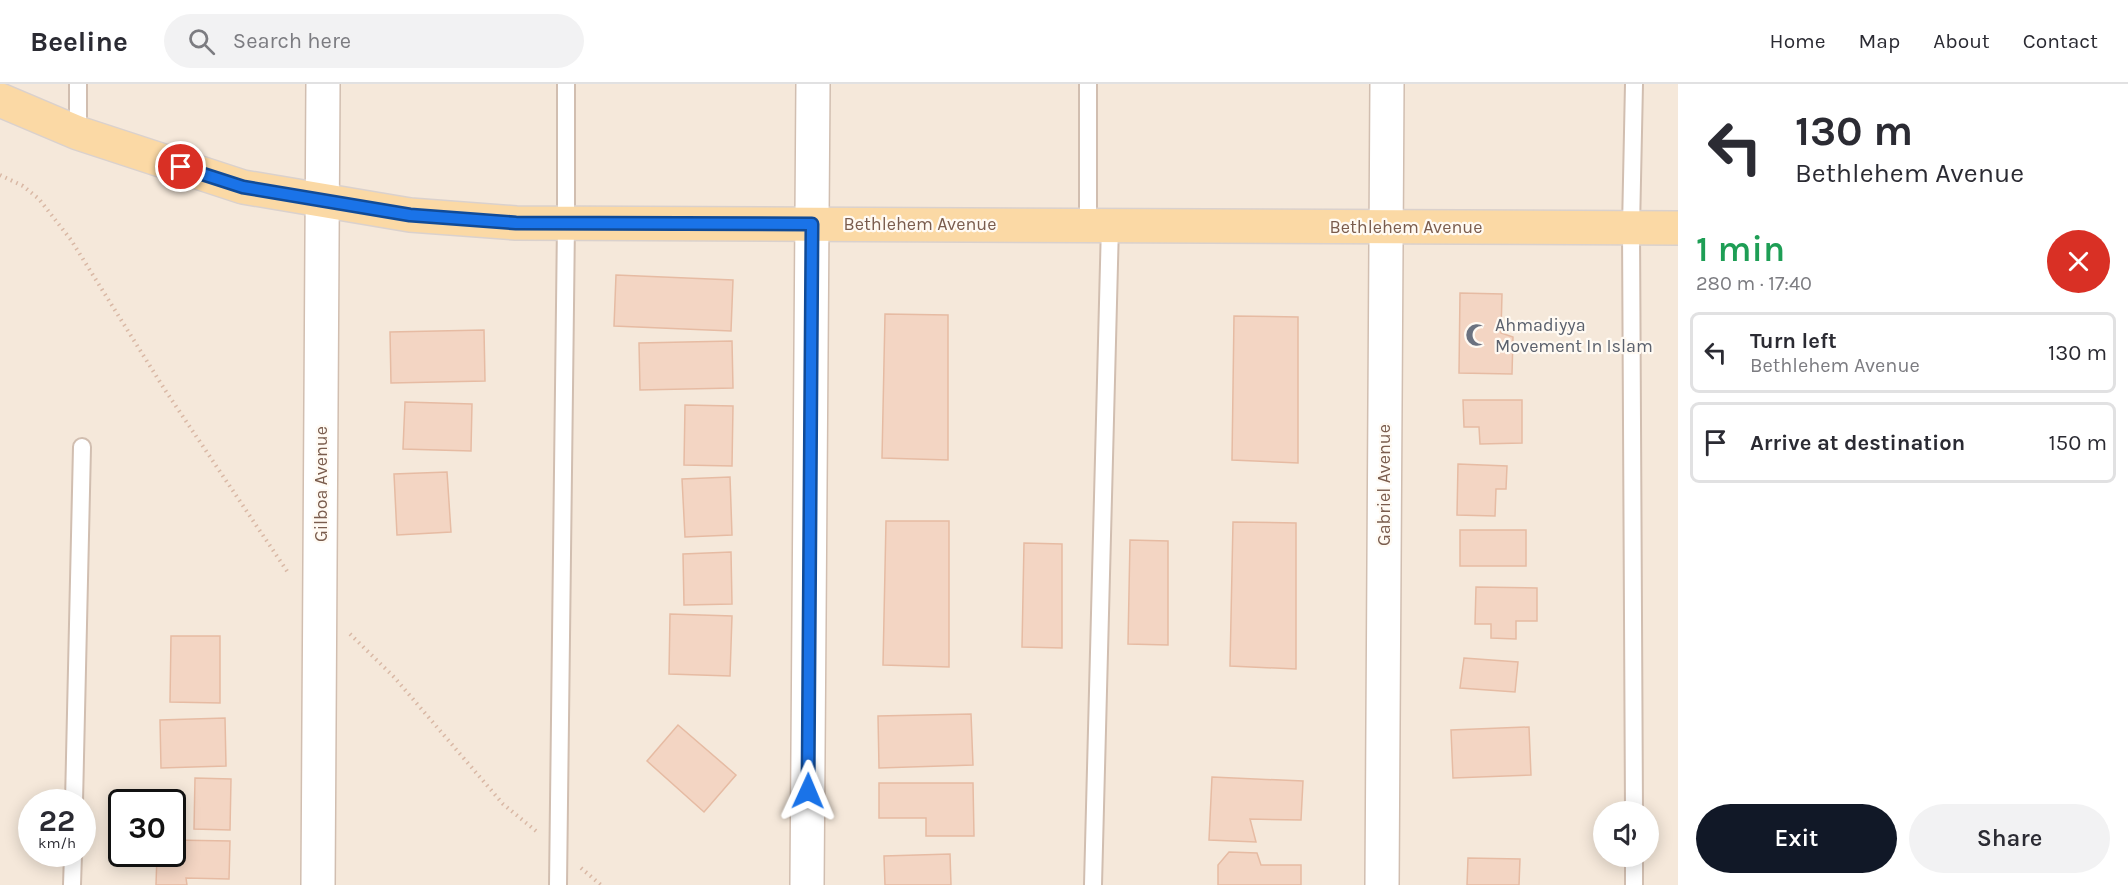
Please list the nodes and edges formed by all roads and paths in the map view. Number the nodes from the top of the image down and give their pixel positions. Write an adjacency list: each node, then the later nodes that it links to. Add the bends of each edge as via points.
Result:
1 (78, 84): 9 (lane)
2 (323, 84): 10 (street, Gilboa Avenue)
3 (566, 84): 11 (lane)
4 (813, 84): 12 (street)
5 (1088, 84): 13 (lane)
6 (1387, 84): 14 (street, Gabriel Avenue)
7 (1634, 84): 15 (lane)
8 (0, 100): 9 (main road, Bethlehem Avenue)
9 (78, 133): 10 (main road, Bethlehem Avenue, via 243,187)
10 (323, 201): 11 (main road, Bethlehem Avenue, via 410,215); 23 (street, Gilboa Avenue)
11 (567, 223): 12 (main road, Bethlehem Avenue); 24 (lane)
12 (812, 224): 13 (main road, Bethlehem Avenue); 25 (street)
13 (1099, 225): 14 (main road, Bethlehem Avenue); 26 (lane)
14 (1386, 226): 15 (main road, Bethlehem Avenue); 27 (street, Gabriel Avenue)
15 (1631, 228): 16 (main road, Bethlehem Avenue); 19 (lane)
16 (1678, 228)
17 (82, 447): 18 (lane)
18 (74, 789)
19 (1634, 801)
20 (73, 867): 22 (lane)
21 (1634, 867): 28 (lane)
22 (72, 885)
23 (318, 885)
24 (558, 885)
25 (807, 885)
26 (1093, 885)
27 (1382, 885)
28 (1634, 885)

